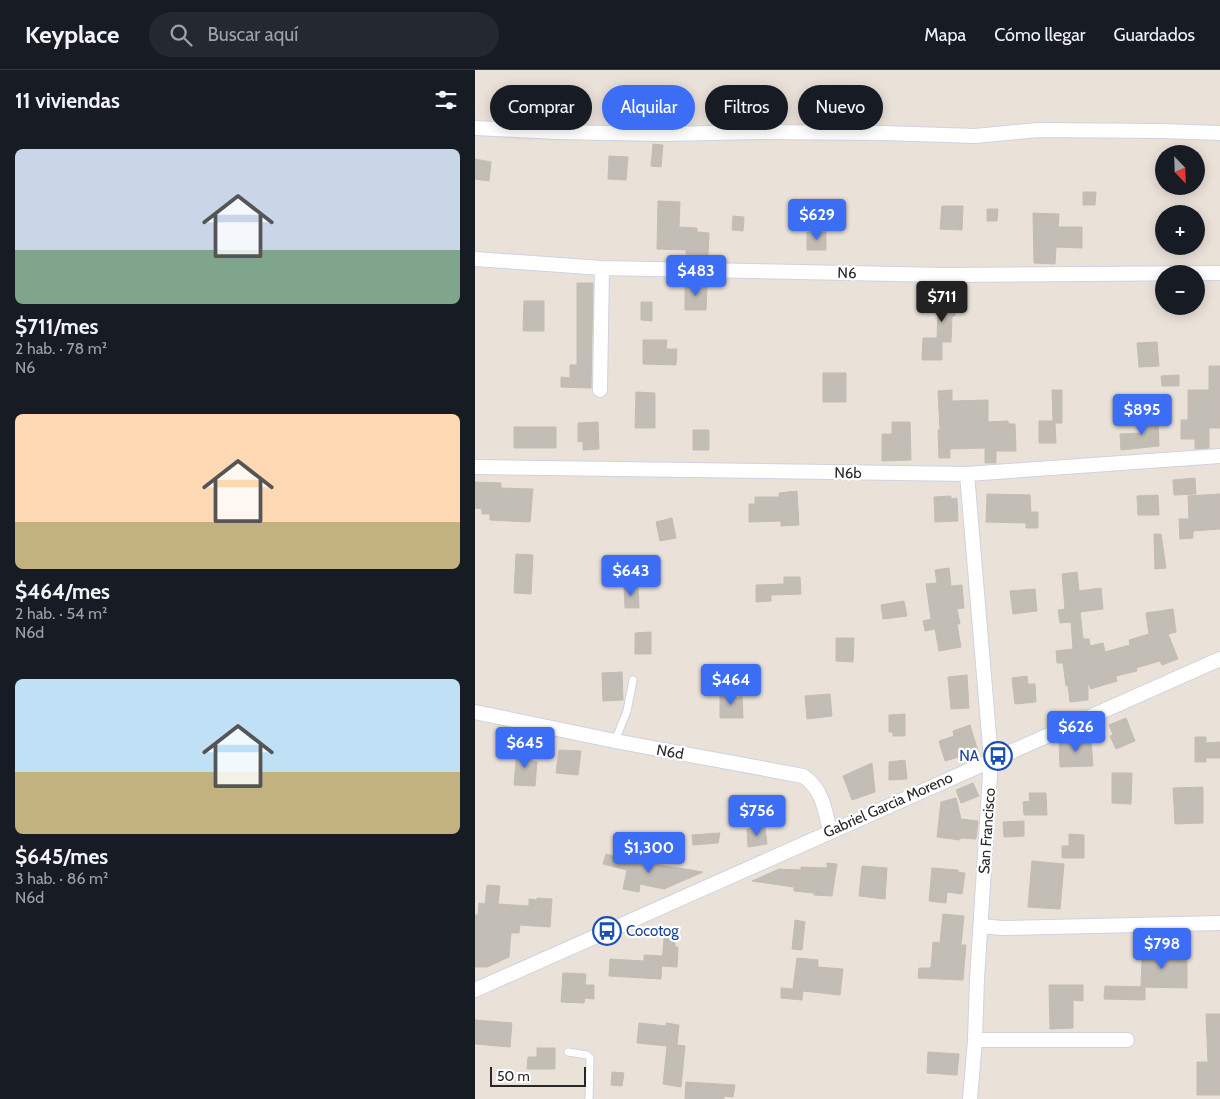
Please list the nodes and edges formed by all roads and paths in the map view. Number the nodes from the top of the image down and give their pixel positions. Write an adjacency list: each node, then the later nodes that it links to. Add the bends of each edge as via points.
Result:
1 (475, 128): 2 (street, via 662,134 865,132 975,136 1038,130)
2 (1220, 133)
3 (475, 259): 4 (street, N6)
4 (602, 268): 5 (street, N6, via 944,275); 6 (street)
5 (1220, 273)
6 (599, 390)
7 (1220, 456): 9 (street, N6b)
8 (475, 467): 9 (street, N6b)
9 (967, 474): 14 (street, San Francisco)
10 (1220, 659): 14 (street, Gabriel Garcia Moreno)
11 (633, 680): 13 (lane, via 627,711)
12 (475, 712): 13 (street, N6d)
13 (615, 741): 15 (street, N6d, via 803,776 811,781 823,801)
14 (991, 759): 15 (street, Gabriel Garcia Moreno); 17 (street, San Francisco)
15 (830, 831): 18 (street, Gabriel Garcia Moreno)
16 (1220, 923): 17 (street)
17 (981, 926): 19 (street, San Francisco)
18 (475, 990)
19 (975, 1040): 20 (street); 23 (street, San Francisco)
20 (1127, 1040)
21 (568, 1052): 22 (lane, via 590,1058)
22 (589, 1099)
23 (970, 1099)

